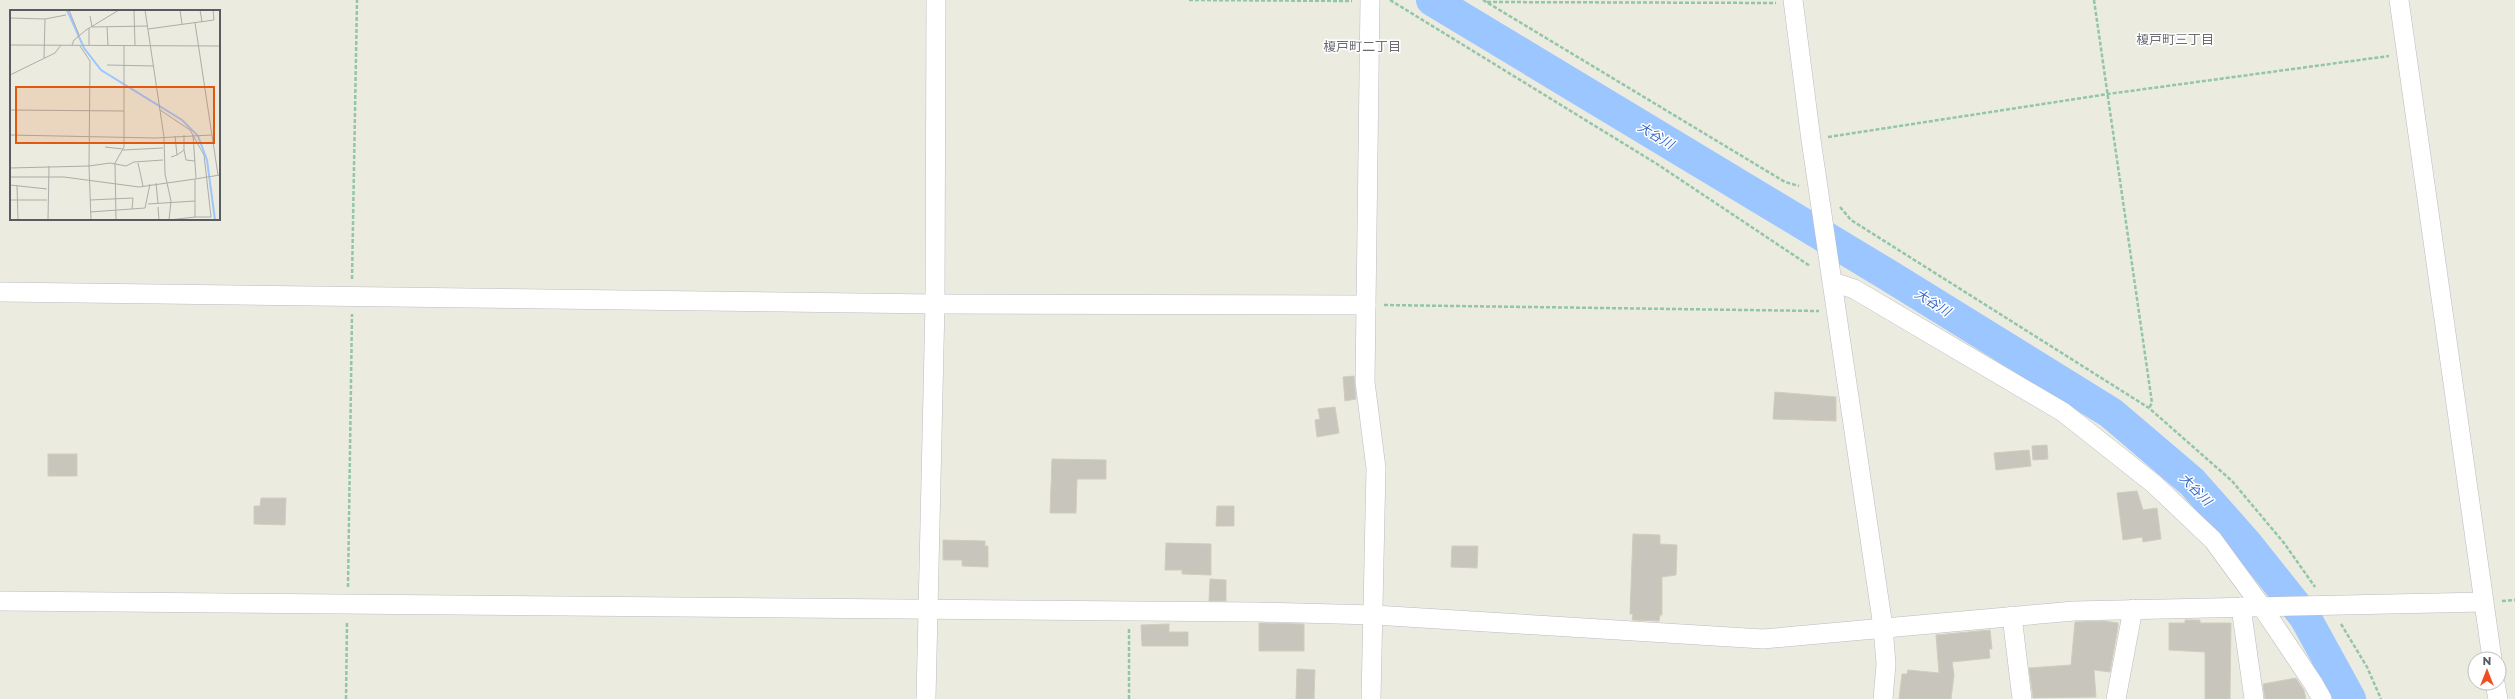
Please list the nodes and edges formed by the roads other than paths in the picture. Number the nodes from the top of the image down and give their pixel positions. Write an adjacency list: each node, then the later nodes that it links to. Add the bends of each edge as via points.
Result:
1 (936, 0): 7 (street)
2 (1370, 0): 8 (street)
3 (2399, 0): 10 (street)
4 (1793, 2): 5 (street)
5 (1832, 276): 12 (street, via 2063,412 2154,484 2213,540); 17 (street)
6 (0, 292): 7 (street)
7 (934, 304): 8 (street); 14 (street)
8 (1366, 305): 15 (street, via 1365,382 1376,468)
9 (0, 601): 14 (street)
10 (2483, 602): 12 (street); 18 (street)
11 (2241, 607): 12 (street); 13 (street); 24 (street)
12 (2265, 607): 25 (street)
13 (2133, 609): 16 (street); 23 (street)
14 (928, 610): 15 (street); 19 (street)
15 (1374, 615): 17 (street, via 1763,639); 20 (street)
16 (2012, 616): 17 (street); 22 (street)
17 (1883, 627): 21 (street, via 1886,664)
18 (2491, 651)
19 (926, 699)
20 (1371, 699)
21 (1883, 699)
22 (2022, 699)
23 (2116, 699)
24 (2254, 699)
25 (2322, 699)

